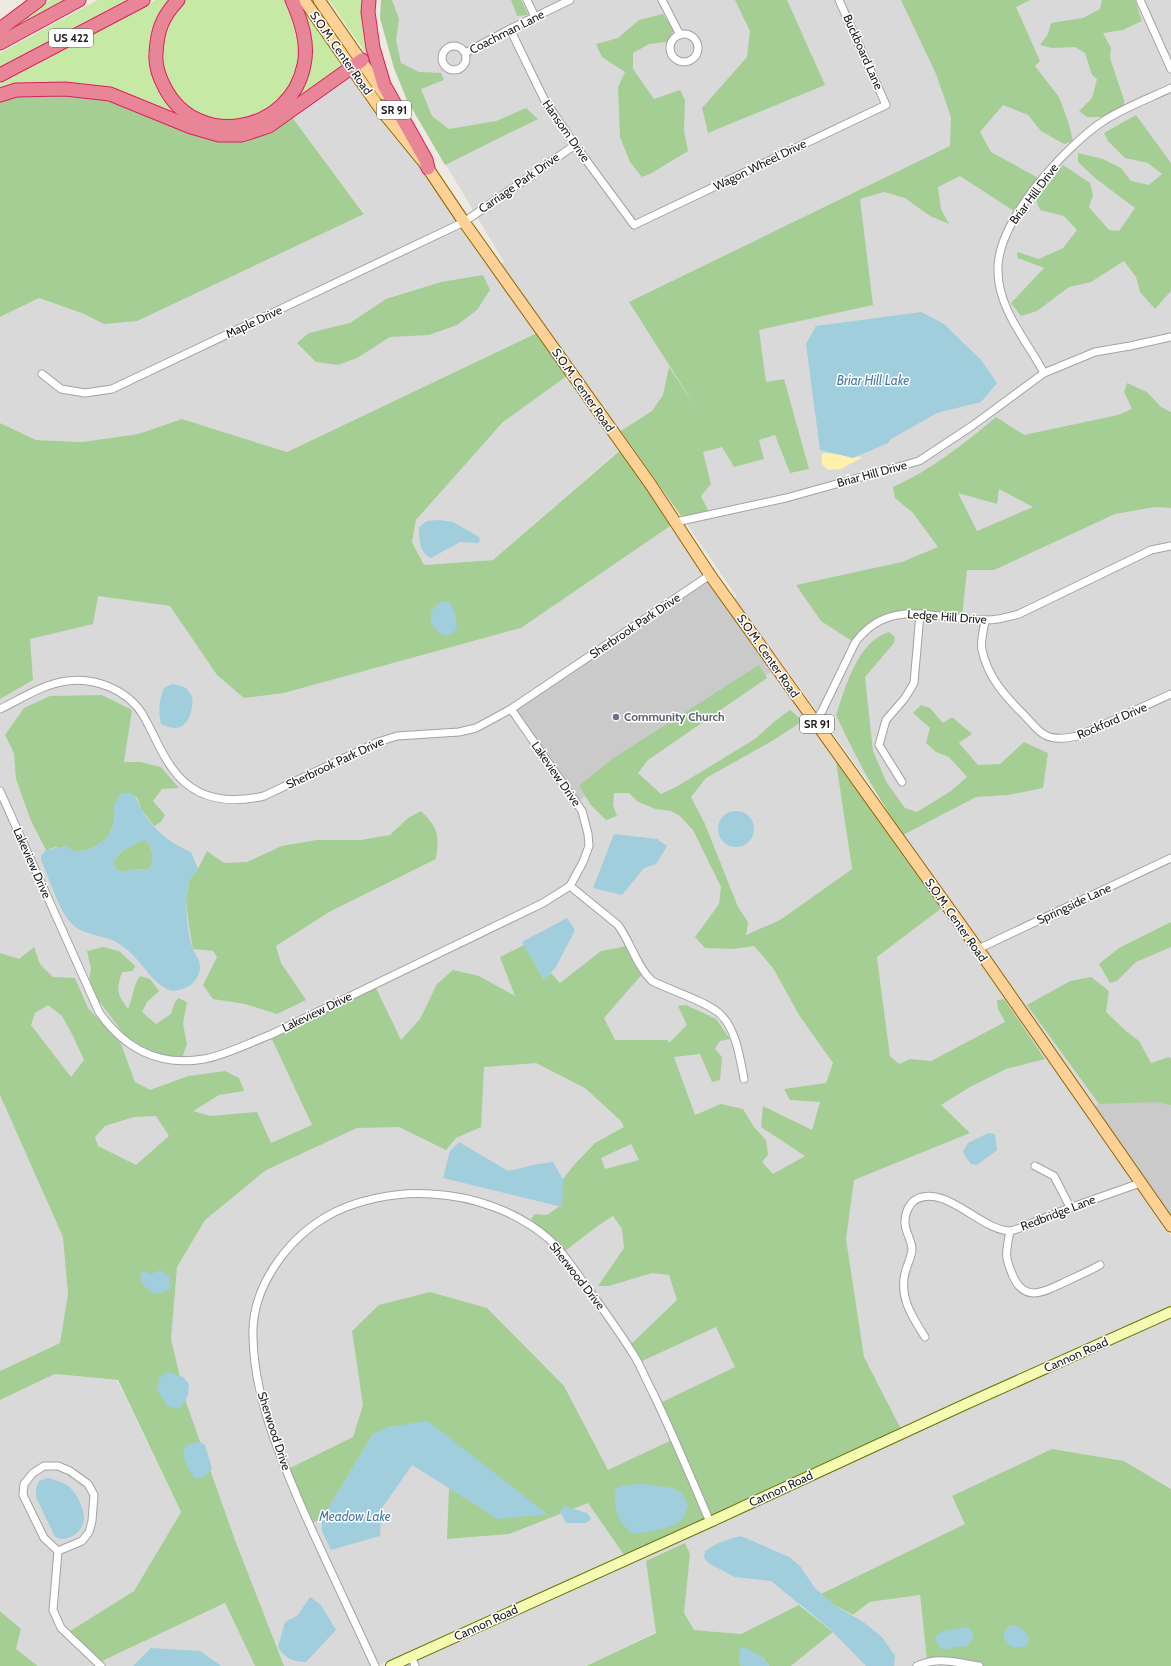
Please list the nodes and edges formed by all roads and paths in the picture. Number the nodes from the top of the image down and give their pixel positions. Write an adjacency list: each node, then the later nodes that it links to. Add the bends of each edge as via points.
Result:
1 (39, 0): 15 (highway)
2 (79, 0): 18 (highway, US 422)
3 (143, 0): 22 (highway, US 422)
4 (178, 0): 5 (highway, via 168,10 157,35 155,60 159,78 169,96 196,120 224,127 238,127 260,121 277,110 296,88 305,63 304,39 300,18)
5 (292, 0)
6 (304, 0): 20 (main road, S.O.M. Center Road / SR 91)
7 (319, 0): 20 (main road, S.O.M. Center Road / SR 91)
8 (369, 0): 27 (highway, via 373,48 384,85 426,160)
9 (527, 0): 14 (street)
10 (570, 0): 14 (street, Coachman Lane)
11 (662, 0): 17 (street)
12 (839, 0): 25 (street, Buckboard Lane)
13 (1140, 0): 21 (street)
14 (535, 17): 16 (street, Coachman Lane)
15 (0, 29)
16 (510, 29): 19 (street, Coachman Lane); 26 (street, Hansom Drive, via 544,99)
17 (680, 35)
18 (0, 42)
19 (465, 53)
20 (356, 64): 24 (highway, via 269,126 242,135 220,135 191,127 110,94 65,89 16,90); 27 (main road, S.O.M. Center Road / SR 91, via 381,110)
21 (1171, 69)
22 (0, 75)
23 (1171, 88): 31 (street, Briar Hill Drive, via 1106,119 1085,134 1051,169 1017,213 1006,232 1000,250 998,272 1002,297)
24 (0, 95)
25 (886, 105): 29 (street, Wagon Wheel Drive)
26 (575, 145): 28 (street, Carriage Park Drive); 29 (street, Hansom Drive)
27 (426, 165): 28 (main road, S.O.M. Center Road / SR 91)
28 (464, 222): 32 (street, Maple Drive, via 112,389 84,393 61,389); 33 (main road, S.O.M. Center Road / SR 91)
29 (634, 226)
30 (1171, 337): 31 (street, Briar Hill Drive, via 1095,352)
31 (1044, 373): 33 (street, Briar Hill Drive, via 967,430 919,461 786,498)
32 (42, 374)
33 (676, 522): 35 (main road, S.O.M. Center Road / SR 91)
34 (1171, 546): 37 (street, Ledge Hill Drive, via 1151,550 1019,614 1003,619)
35 (710, 575): 39 (street, Sherbrook Park Drive); 41 (main road, S.O.M. Center Road / SR 91)
36 (920, 614): 37 (street, Ledge Hill Drive); 41 (street, Ledge Hill Drive, via 887,617 860,635); 42 (street, via 914,683 886,720 879,745)
37 (985, 620): 38 (street, Rockford Drive, via 981,649 987,667 1005,696 1046,736 1068,739 1081,736)
38 (1171, 694)
39 (511, 709): 40 (street, Sherbrook Park Drive, via 476,728 459,732 397,736 378,742 264,796 247,800 224,800 204,794 187,784 172,770 142,714 129,699 113,688 92,680 67,681 47,686); 45 (street, Lakeview Drive, via 582,811 589,846)
40 (0, 710)
41 (815, 722): 46 (main road, S.O.M. Center Road / SR 91)
42 (902, 782)
43 (0, 791): 45 (street, Lakeview Drive, via 99,1012 125,1041 144,1053 164,1059 186,1061 228,1052 543,903)
44 (1171, 858): 46 (street, Springside Lane)
45 (570, 886): 47 (street, via 618,924 638,964 652,981 719,1013 730,1028)
46 (978, 949): 49 (main road, S.O.M. Center Road / SR 91)
47 (744, 1079)
48 (1035, 1166): 50 (street, via 1054,1176)
49 (1140, 1183): 50 (street, Redbridge Lane); 51 (main road, S.O.M. Center Road / SR 91)
50 (1070, 1207): 52 (street, Redbridge Lane)
51 (1171, 1226)
52 (1010, 1231): 53 (street, via 1005,1254 1017,1285 1025,1291 1036,1294 1048,1291); 55 (street, Redbridge Lane, via 992,1226 941,1198 929,1195 912,1202 906,1211 904,1222 912,1242 912,1251 903,1290 905,1303)
53 (1100, 1265)
54 (1171, 1312): 56 (main road, Cannon Road)
55 (925, 1337)
56 (710, 1522): 58 (main road, Cannon Road, via 599,1571); 60 (street, Sherwood Drive, via 636,1358 570,1264 550,1240 506,1212 447,1194 415,1192 390,1195 363,1202 328,1216 307,1229 275,1265 256,1310 253,1335 260,1392 275,1439 318,1544)
57 (58, 1551): 57 (street, via 82,1541 89,1532 94,1495 88,1484 70,1471 58,1466 44,1466 33,1473 24,1484 23,1494 44,1538); 59 (street, via 53,1610 61,1628)
58 (414, 1662): 61 (main road, Cannon Road)
59 (101, 1666)
60 (375, 1666)
61 (391, 1666)
62 (917, 1666): 63 (street, via 936,1660)
63 (979, 1666)

